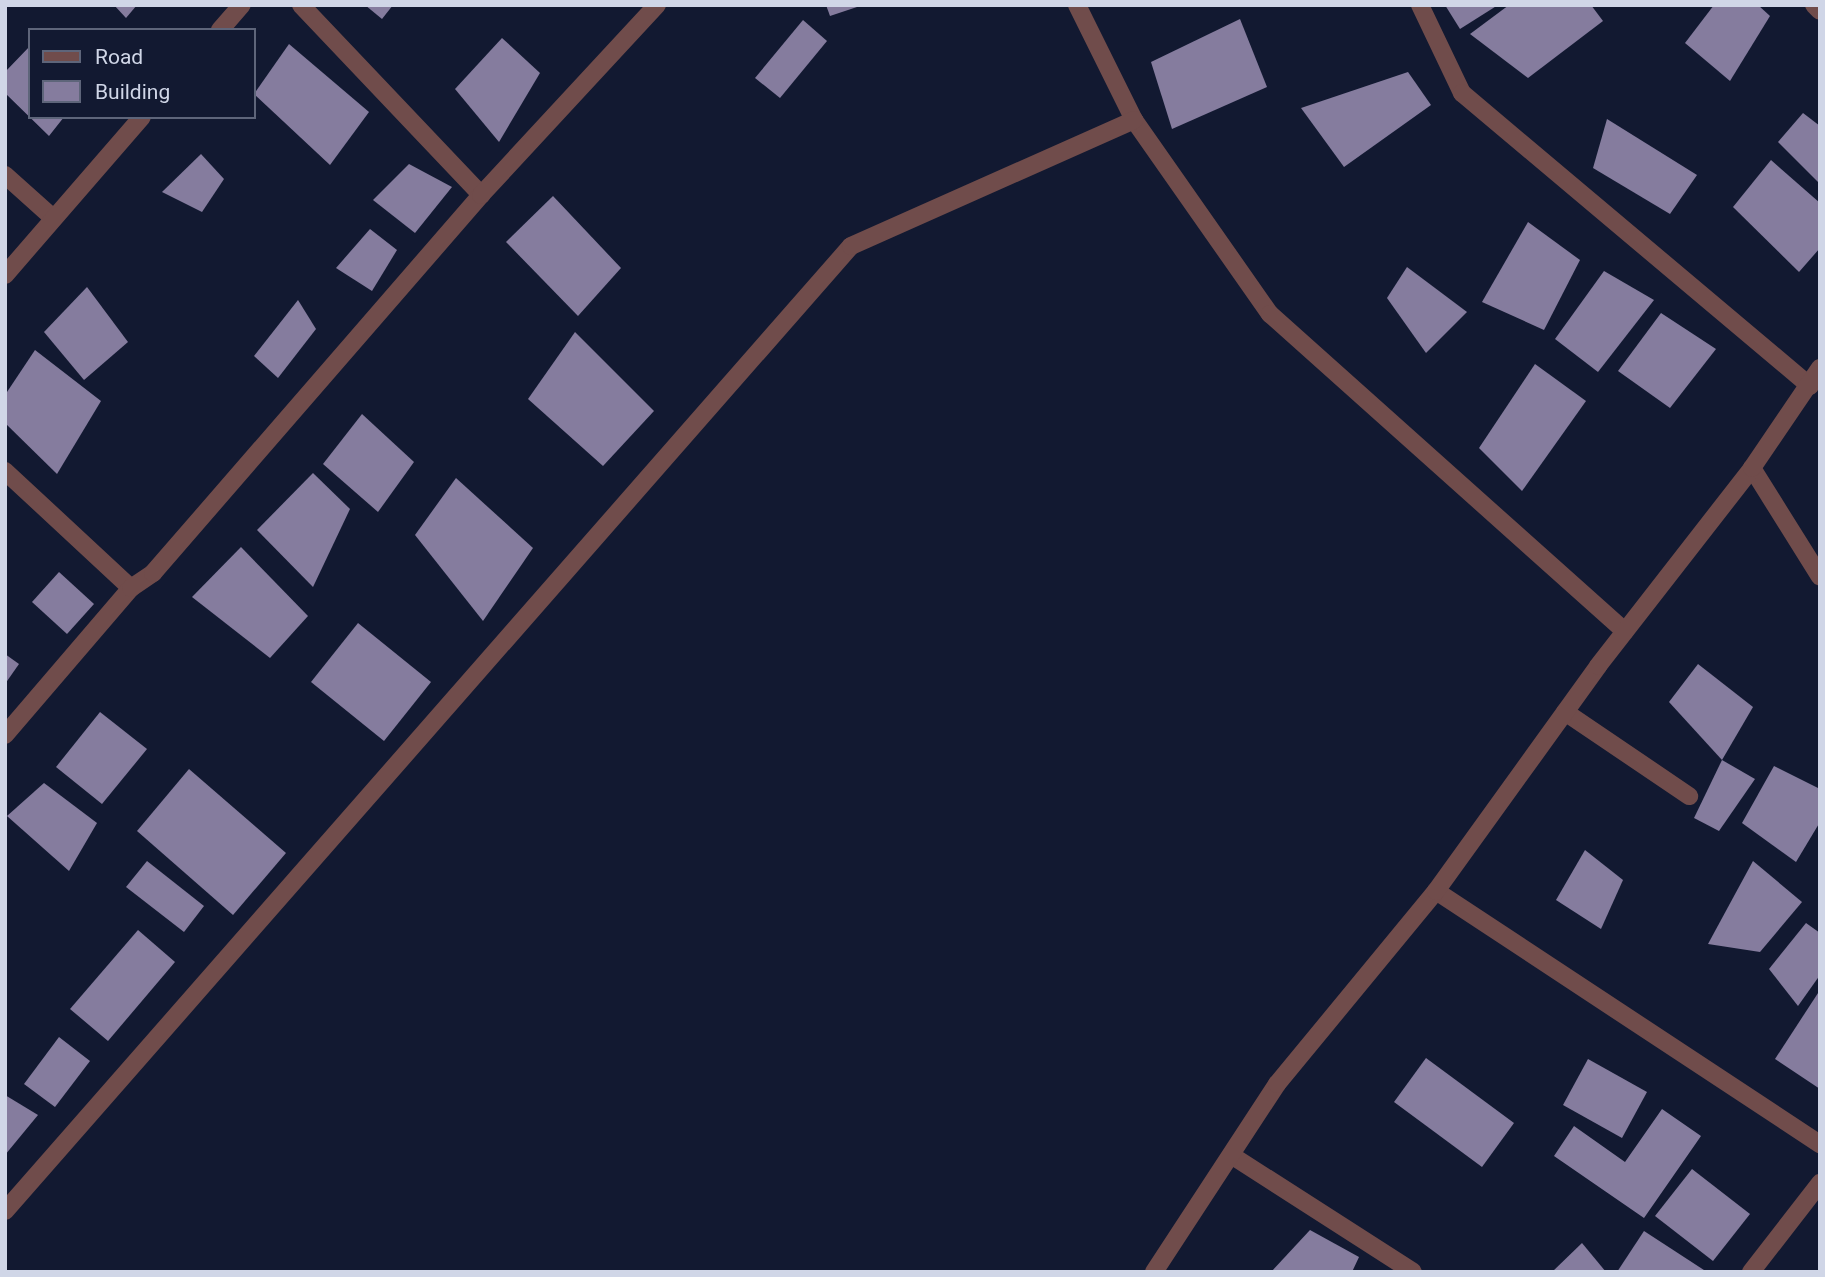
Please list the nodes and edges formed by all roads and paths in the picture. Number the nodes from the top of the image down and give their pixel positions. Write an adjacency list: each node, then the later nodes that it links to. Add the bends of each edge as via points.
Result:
1 (242, 5): 8 (street)
2 (301, 5): 12 (street)
3 (657, 5): 12 (street)
4 (1077, 5): 10 (street)
5 (1420, 5): 16 (street, via 1462,93)
6 (1814, 5): 7 (street)
7 (1820, 10)
8 (222, 28)
9 (140, 119): 13 (street)
10 (1134, 120): 21 (street, via 1270,314); 29 (street, via 851,246)
11 (5, 175): 13 (street)
12 (481, 195): 20 (street, via 153,573)
13 (52, 217): 14 (street)
14 (5, 275)
15 (1820, 368): 16 (street)
16 (1810, 386): 17 (street)
17 (1752, 468): 19 (street); 21 (street)
18 (5, 471): 20 (street)
19 (1820, 577)
20 (131, 588): 23 (street)
21 (1625, 631): 22 (street)
22 (1565, 712): 24 (street); 25 (street)
23 (5, 735)
24 (1689, 796)
25 (1436, 891): 26 (street); 27 (street, via 1277,1084)
26 (1820, 1144)
27 (1231, 1155): 30 (street); 31 (street)
28 (1820, 1183): 32 (street)
29 (5, 1211)
30 (1154, 1272)
31 (1413, 1272)
32 (1751, 1272)

